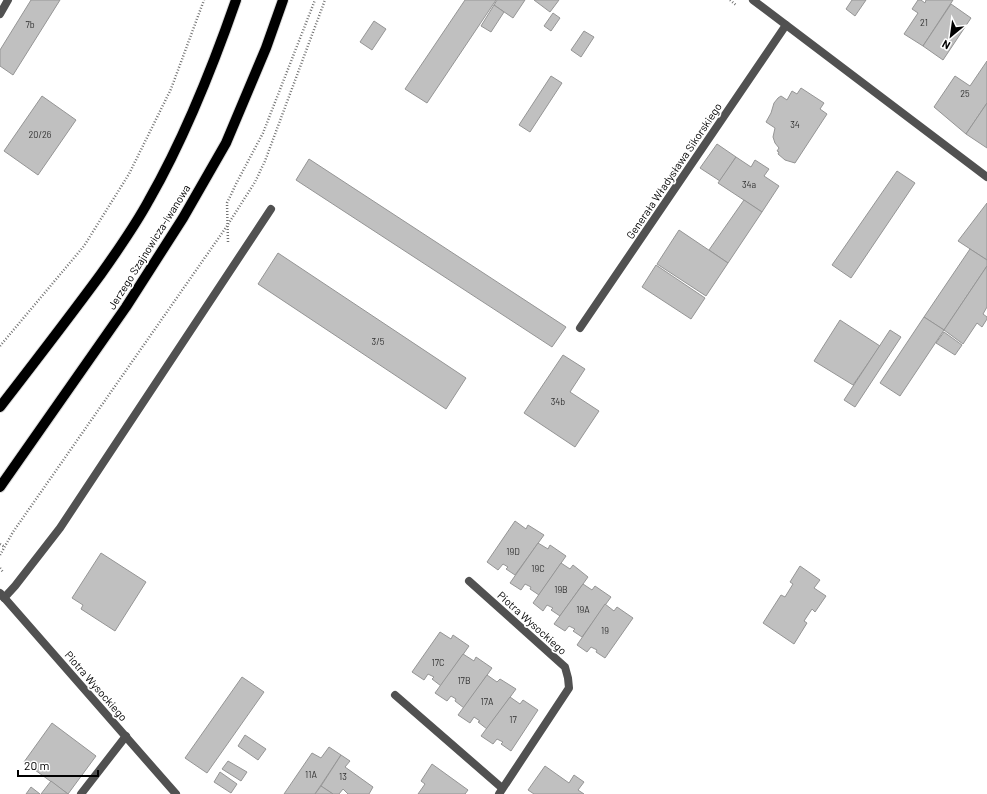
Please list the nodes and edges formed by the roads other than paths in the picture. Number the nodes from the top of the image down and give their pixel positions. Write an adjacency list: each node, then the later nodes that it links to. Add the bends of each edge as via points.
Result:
1 (8, 0): 5 (street)
2 (236, 0): 10 (main road, via 188,126 149,202 87,293)
3 (283, 0): 11 (main road, Jerzego Szajnowicza-Iwanowa, via 226,143 183,218 126,307)
4 (753, 0): 6 (street)
5 (0, 14)
6 (786, 25): 7 (street); 9 (street, Generała Władysława Sikorskiego)
7 (987, 177)
8 (270, 210): 13 (street, via 60,528 15,586)
9 (580, 328)
10 (0, 407)
11 (0, 487)
12 (469, 581): 16 (street, Piotra Wysockiego, via 565,668 568,678 569,688)
13 (2, 596): 15 (street, Piotra Wysockiego)
14 (395, 695): 16 (street, Piotra Wysockiego)
15 (126, 736): 17 (street); 18 (street, Piotra Wysockiego)
16 (500, 791)
17 (81, 794)
18 (176, 794)

